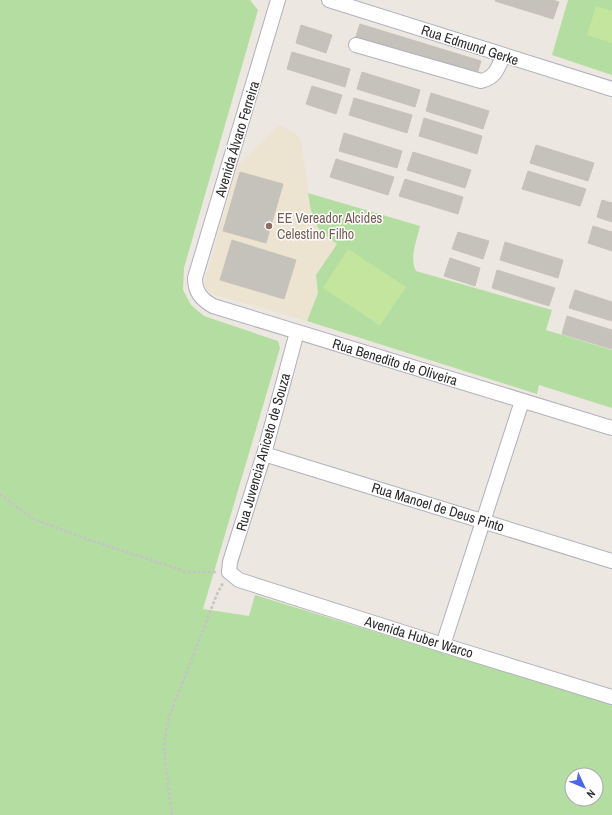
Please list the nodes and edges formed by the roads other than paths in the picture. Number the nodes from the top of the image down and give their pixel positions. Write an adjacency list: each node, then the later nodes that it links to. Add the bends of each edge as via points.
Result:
1 (278, 0): 6 (street, Avenida Álvaro Ferreira)
2 (329, 0): 4 (street, Rua Edmund Gerke)
3 (356, 45): 4 (street, via 481,82 496,73)
4 (503, 56): 5 (street, Rua Edmund Gerke)
5 (612, 89)
6 (195, 278): 7 (street, Rua Benedito de Oliveira, via 198,295 213,306)
7 (298, 332): 8 (street, Rua Benedito de Oliveira); 10 (street, Rua Juvencia Aniceto de Souza)
8 (522, 401): 9 (street, Rua Benedito de Oliveira); 11 (street)
9 (612, 428)
10 (264, 454): 11 (street, Rua Manoel de Deus Pinto); 13 (street, Rua Juvencia Aniceto de Souza)
11 (484, 520): 12 (street, Rua Manoel de Deus Pinto); 14 (street)
12 (612, 561)
13 (229, 572): 14 (street, Avenida Huber Warco, via 239,580)
14 (443, 645): 15 (street, Avenida Huber Warco)
15 (612, 697)

